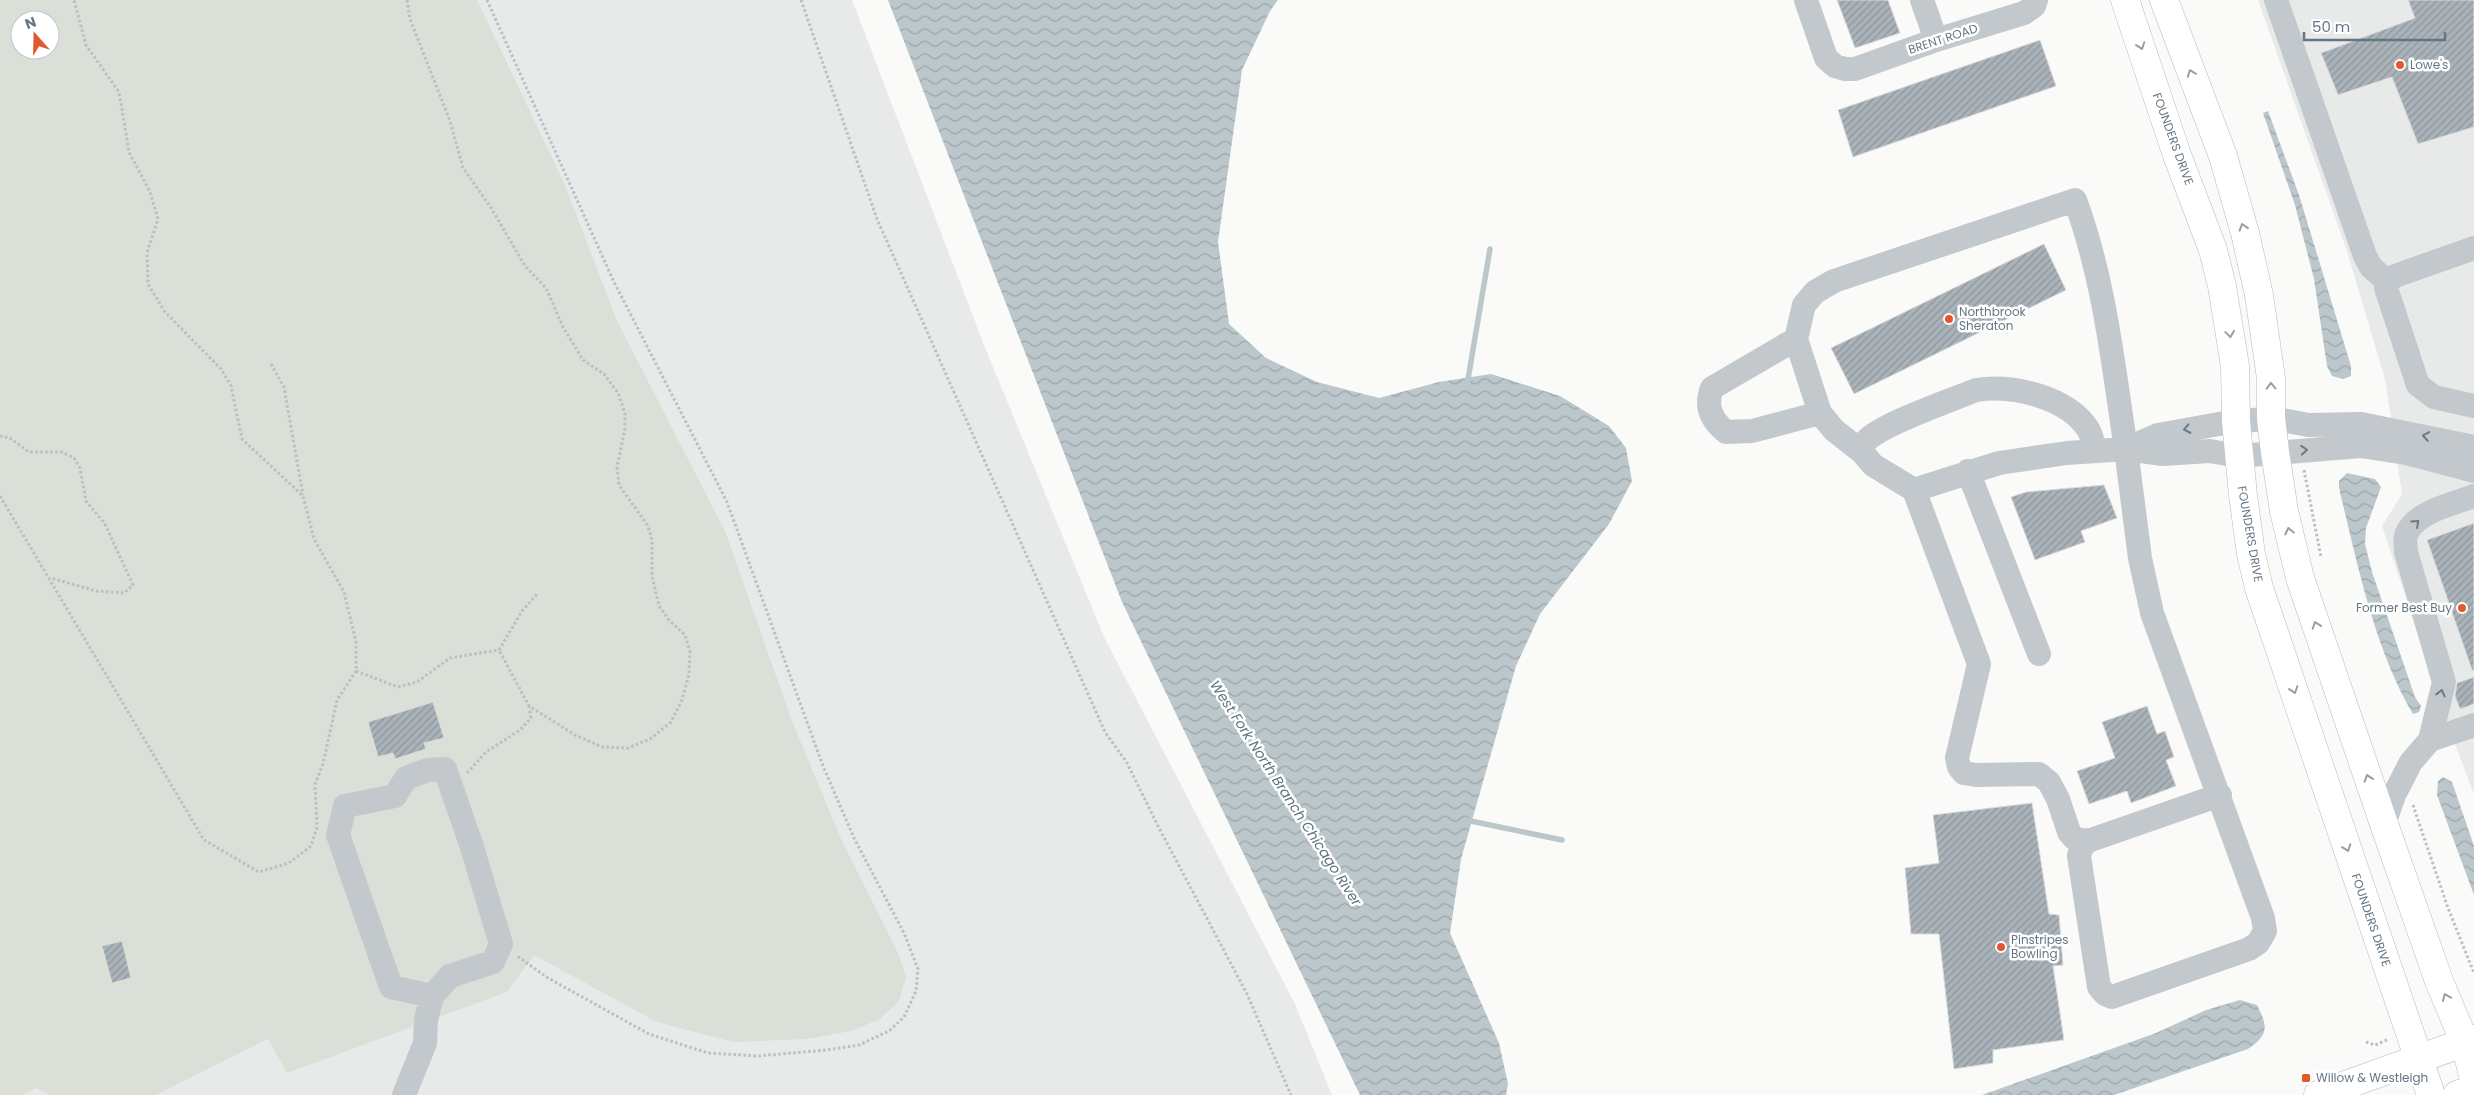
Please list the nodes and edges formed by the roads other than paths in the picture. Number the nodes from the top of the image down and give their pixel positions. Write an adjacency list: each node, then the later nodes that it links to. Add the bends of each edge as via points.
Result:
1 (1806, 0): 7 (street, BRENT ROAD, via 1826,58 1835,66 1855,69)
2 (1922, 0): 7 (street)
3 (2036, 0): 7 (street, BRENT ROAD, via 2034,6 2024,13)
4 (2125, 0): 14 (main road, FOUNDERS DRIVE, one-way to 14, via 2213,250 2230,333)
5 (2164, 0): 13 (main road, one-way to 5, via 2271,378 2259,295 2245,234 2222,156)
6 (2276, 0): 9 (street, via 2365,256 2371,267)
7 (1936, 40)
8 (2474, 248): 9 (street, via 2395,276)
9 (2388, 282): 11 (street, via 2386,288 2418,385 2434,397)
10 (1796, 339): 12 (street); 12 (street, via 1712,388 1707,400 1715,423 1726,432 1752,431); 16 (street, via 1804,304 1815,292 1834,281 2075,200 2087,233 2109,331)
11 (2474, 406)
12 (1820, 412): 18 (street, via 1834,430)
13 (2271, 418): 14 (street); 15 (street, one-way to 13, via 2361,424 2308,425); 19 (main road)
14 (2236, 421): 16 (street, one-way to 16, via 2158,435); 20 (main road, FOUNDERS DRIVE)
15 (2474, 447)
16 (2126, 449): 17 (street); 20 (street, via 2164,454 2210,451); 28 (street, via 2140,558 2152,613)
17 (2095, 451): 18 (street, via 2090,430 2075,414 2054,402 2018,391 1986,389 1976,390 1880,431 1865,442); 22 (street, via 2034,457)
18 (1862, 452): 23 (street, via 1873,465)
19 (2275, 452): 20 (street); 21 (street, one-way to 21, via 2361,446 2406,453); 29 (main road, one-way to 19, via 2300,578 2284,511)
20 (2238, 456): 33 (main road, FOUNDERS DRIVE, one-way to 33, via 2251,554 2259,588)
21 (2474, 470)
22 (1968, 471): 23 (street); 25 (street)
23 (1914, 490): 30 (street, via 1980,664 1959,745 1959,766 1964,773 1976,775 2039,774 2049,782 2058,799 2069,832 2074,838)
24 (2474, 496): 27 (street, one-way to 24, via 2444,682 2406,552 2406,534 2417,520)
25 (2039, 654)
26 (2474, 725): 27 (street)
27 (2430, 740): 29 (street, via 2411,762)
28 (2220, 795): 30 (street); 30 (street, via 2265,931 2258,943 2249,949 2112,997 2099,987 2079,856)
29 (2384, 824): 32 (main road, one-way to 29, via 2439,981)
30 (2088, 841)
31 (432, 996): 31 (street, via 450,976 493,962 500,944 445,769 428,770 406,778 395,796 345,806 338,835 390,987); 36 (street, via 425,1043)
32 (2469, 1041): 33 (main road); 34 (main road)
33 (2418, 1059): 37 (main road); 38 (main road, FOUNDERS DRIVE)
34 (2474, 1078)
35 (2474, 1089): 39 (main road)
36 (404, 1095)
37 (2318, 1095)
38 (2431, 1095)
39 (2457, 1095)

